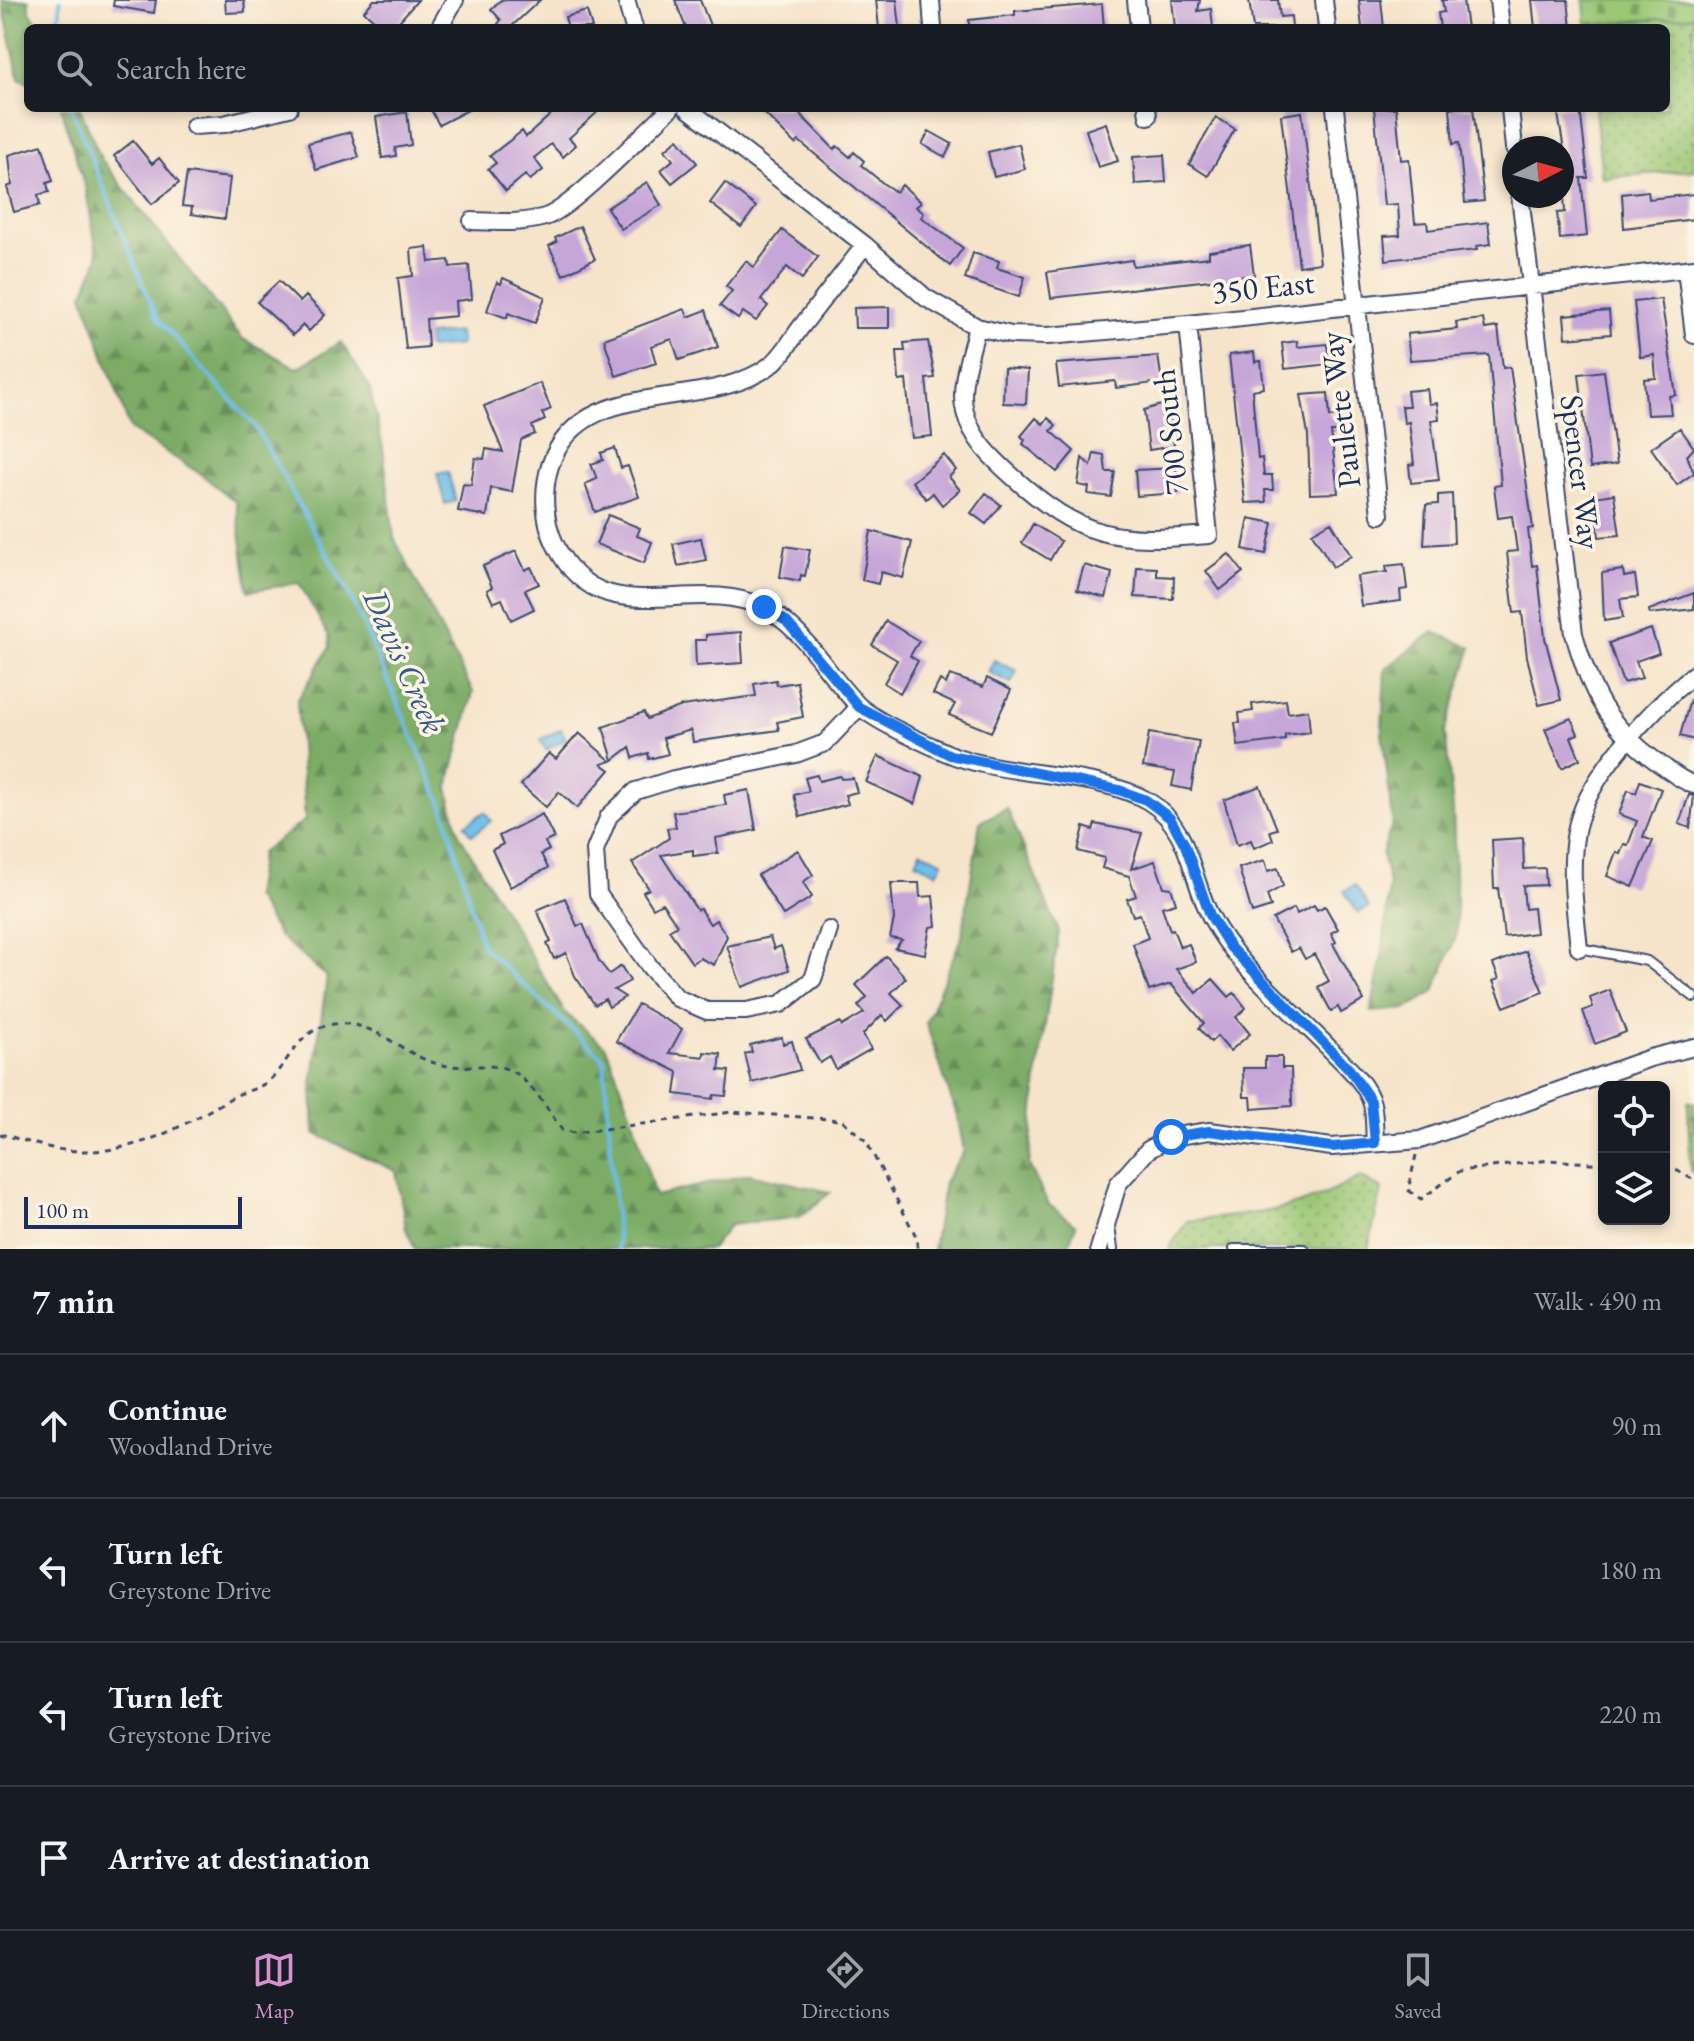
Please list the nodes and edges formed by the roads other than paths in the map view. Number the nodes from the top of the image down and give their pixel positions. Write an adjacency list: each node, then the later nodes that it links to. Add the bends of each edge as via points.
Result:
1 (455, 0): 7 (street)
2 (626, 0): 8 (street)
3 (931, 0): 9 (street)
4 (1136, 0): 10 (street)
5 (1324, 0): 11 (street)
6 (1498, 0): 12 (street)
7 (441, 24)
8 (633, 24)
9 (933, 24)
10 (1139, 24)
11 (1327, 24)
12 (1501, 24)
13 (273, 112): 18 (street)
14 (667, 112): 21 (street, via 549,216 511,223)
15 (692, 112): 22 (street, 350 East)
16 (1335, 112): 25 (street, Paulette Way)
17 (1510, 112): 19 (street)
18 (194, 126)
19 (1513, 136)
20 (1521, 208): 24 (street, Spencer Way)
21 (472, 221)
22 (865, 245): 27 (street, 350 East, via 926,298); 31 (street, via 773,363 744,381 606,409 581,422 550,466 546,495 547,524 557,548 592,587 613,597 719,596 764,607 786,621)
23 (1690, 269): 24 (street, 350 East); 28 (street)
24 (1530, 286): 25 (street, 350 East); 32 (street, Spencer Way, via 1574,634 1602,711)
25 (1356, 304): 26 (street, 350 East); 29 (street, Paulette Way)
26 (1188, 324): 27 (street, 350 East, via 1048,336); 27 (street, 700 South, via 1209,535 1151,540 1088,530 1049,510 991,457 973,434 964,409)
27 (977, 327)
28 (1694, 335)
29 (1380, 515)
30 (1694, 674): 32 (street)
31 (859, 707): 34 (street, via 825,743 811,749 636,791 609,816 595,850 598,894 677,998 707,1011 781,1004 813,979); 38 (street, via 950,755 1119,790 1146,800 1170,818 1210,915 1230,947 1350,1070 1371,1101)
32 (1628, 740): 33 (street, Spencer Way); 35 (street, via 1592,792 1576,830 1573,885)
33 (1694, 785)
34 (829, 930)
35 (1579, 948): 36 (lane, via 1647,961)
36 (1694, 997)
37 (1694, 1047): 38 (street, via 1420,1140)
38 (1375, 1143): 39 (street, via 1332,1147 1209,1131 1171,1137 1148,1150 1118,1184)
39 (1108, 1214): 40 (street); 41 (lane)
40 (1099, 1249)
41 (1113, 1249)
42 (1234, 1249): 43 (lane)
43 (1304, 1249)

